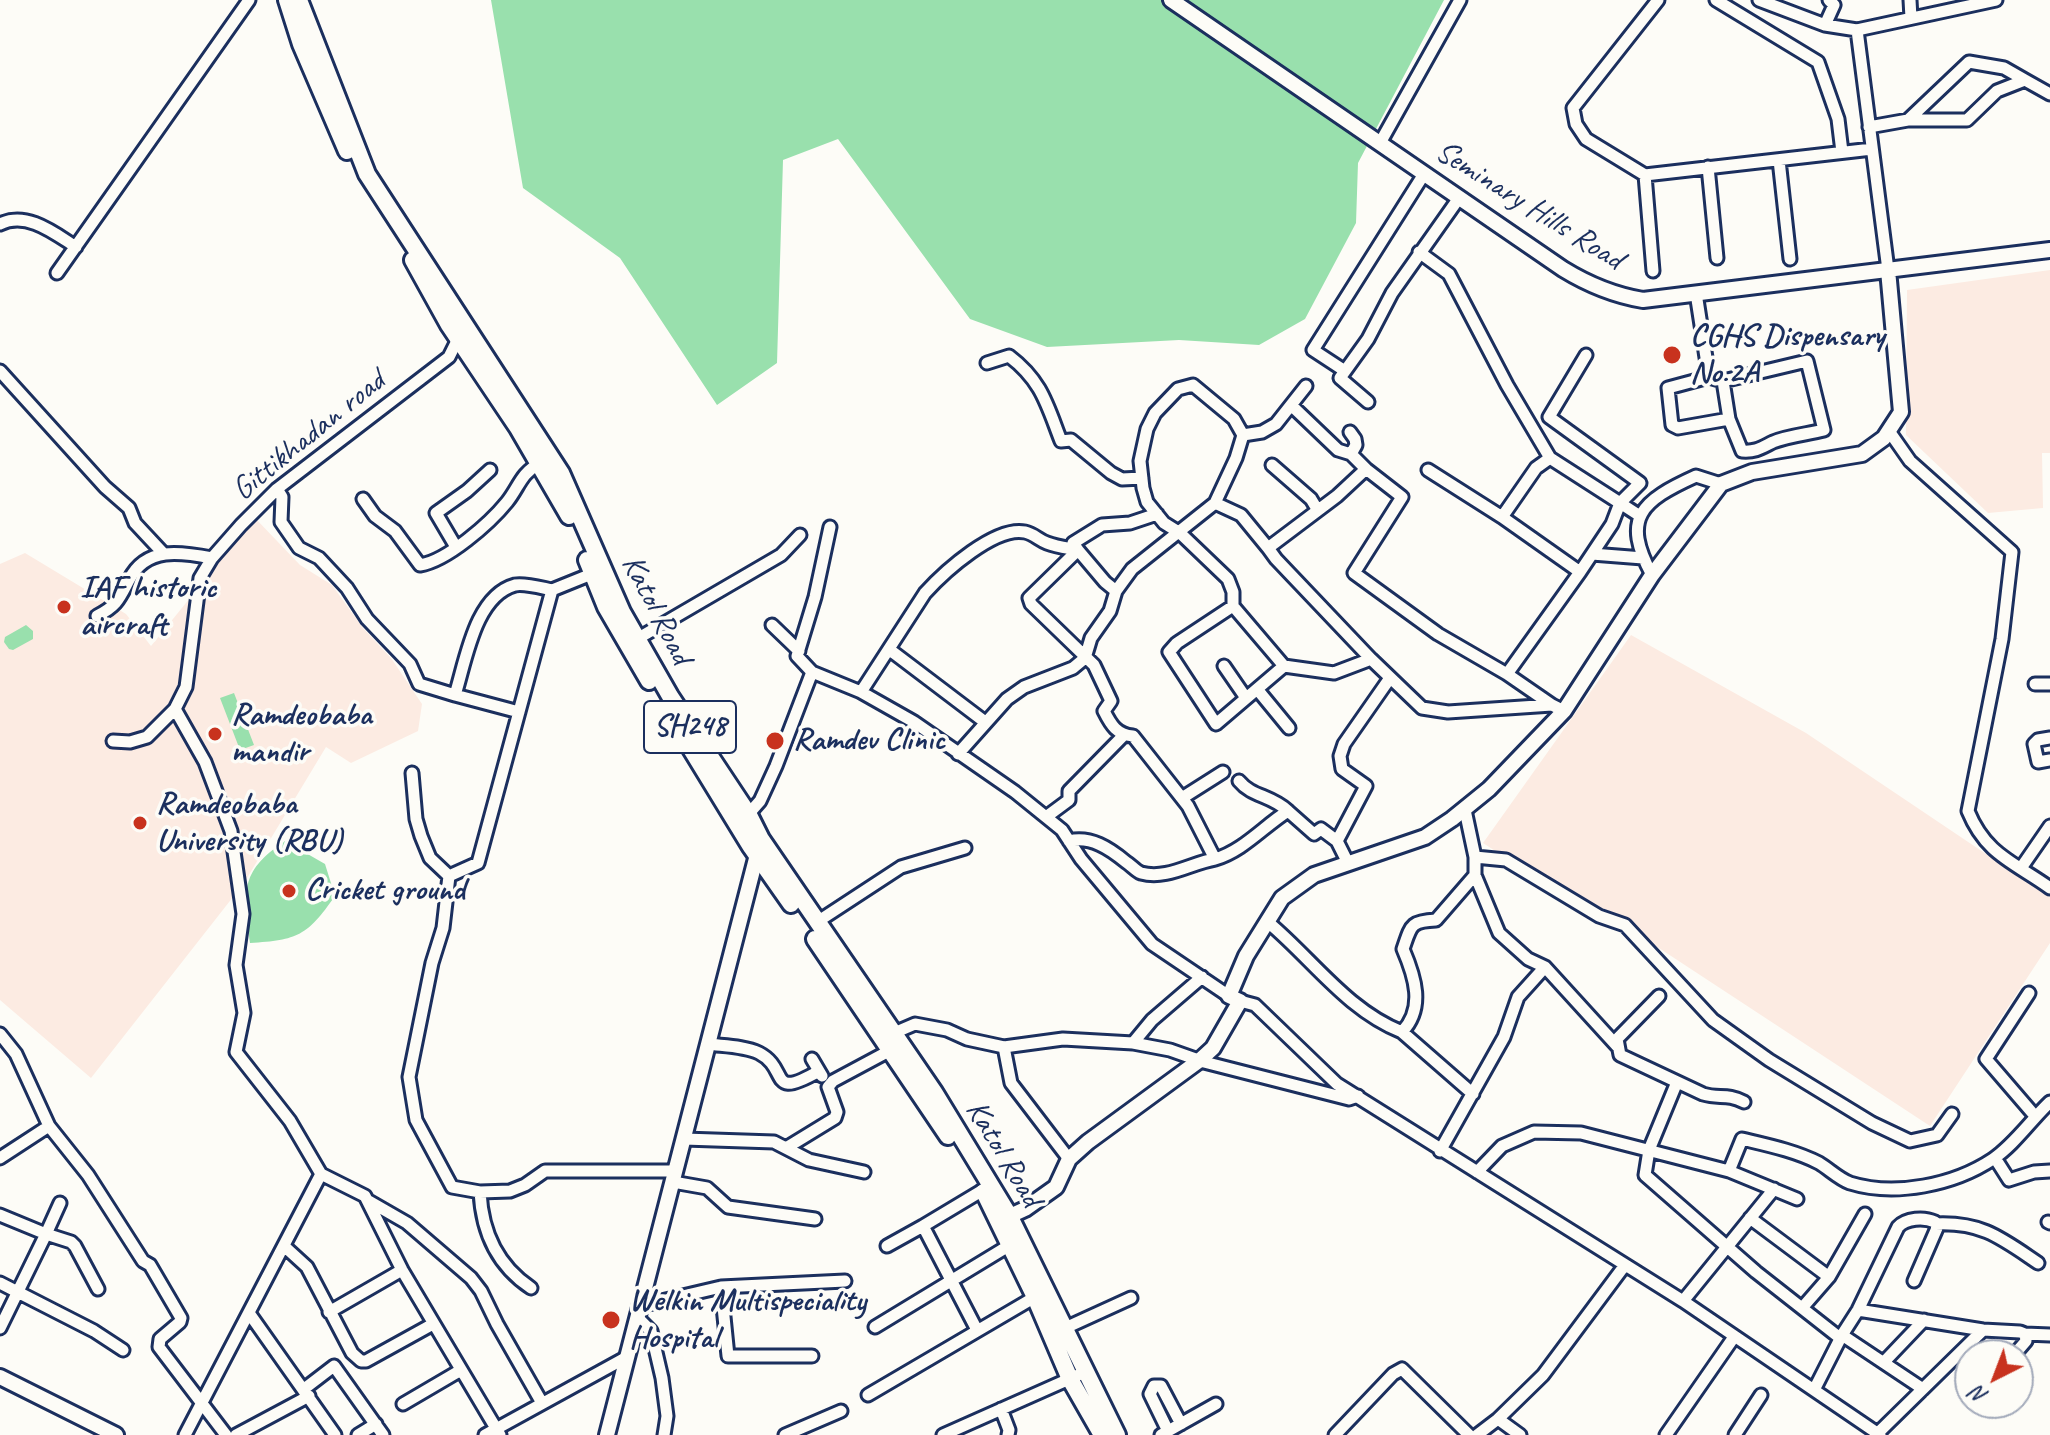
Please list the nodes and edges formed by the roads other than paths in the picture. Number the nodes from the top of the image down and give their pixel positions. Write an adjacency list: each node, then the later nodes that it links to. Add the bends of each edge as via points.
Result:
1 (249, 0): 31 (street)
2 (287, 0): 40 (main road, Katol Road / SH248, via 356,172 449,325)
3 (299, 0): 40 (main road, Katol Road / SH248, via 367,174)
4 (1171, 0): 22 (street, Seminary Hills Road)
5 (1460, 0): 22 (street)
6 (1716, 0): 24 (street, via 1818,62 1838,119)
7 (1759, 0): 14 (street)
8 (1829, 0): 14 (street, via 1834,5)
9 (1910, 0): 13 (street)
10 (1996, 0): 12 (street)
11 (1651, 2): 28 (street, via 1573,108 1586,139)
12 (1943, 6): 13 (street)
13 (1911, 18): 15 (street)
14 (1825, 25): 15 (street)
15 (1857, 30): 21 (street)
16 (1996, 67): 17 (street); 18 (street); 20 (street, via 1969,62)
17 (2025, 80): 18 (street); 19 (street)
18 (1997, 91): 20 (street, via 1967,120)
19 (2050, 94)
20 (1908, 120): 21 (street)
21 (1869, 127): 23 (street)
22 (1380, 143): 27 (street, Seminary Hills Road)
23 (1872, 149): 24 (street); 36 (street)
24 (1842, 152): 25 (street)
25 (1779, 160): 26 (street); 35 (street)
26 (1708, 167): 28 (street); 34 (street)
27 (1424, 174): 29 (street, Seminary Hills Road); 44 (street, via 1313,350)
28 (1645, 175): 37 (street)
29 (1459, 198): 33 (street); 39 (street, Seminary Hills Road, via 1589,285 1643,300)
30 (0, 224): 31 (street, via 37,222)
31 (76, 247): 38 (street)
32 (2050, 250): 36 (street, Seminary Hills Road)
33 (1419, 252): 44 (street); 55 (street, via 1449,274)
34 (1717, 258)
35 (1790, 259)
36 (1888, 270): 39 (street, Seminary Hills Road); 51 (street, via 1901,412)
37 (1653, 271)
38 (57, 273)
39 (1696, 293): 45 (street)
40 (464, 333): 56 (main road, Katol Road / SH248); 63 (street, Gittikhadan road, via 449,357); 81 (main road, Katol Road / SH248, via 561,473)
41 (1586, 355): 66 (street, via 1549,417 1640,483)
42 (987, 363): 61 (street, via 1009,356 1023,366 1049,404 1061,441 1071,440 1122,479)
43 (0, 371): 77 (street, via 129,508 135,523)
44 (1345, 371): 48 (street, via 1340,378)
45 (1709, 377): 46 (street); 50 (street, via 1668,388 1672,425)
46 (1723, 381): 50 (street); 50 (street, via 1807,361 1824,430 1749,452 1742,451)
47 (1306, 386): 49 (street)
48 (1368, 402)
49 (1291, 405): 53 (street, via 1276,424); 54 (street, via 1338,450)
50 (1729, 419)
51 (1889, 431): 62 (street, via 1862,454 1752,472); 131 (street, via 1910,461 2012,552 2002,639 1968,811 1977,833)
52 (1350, 432): 54 (street, via 1356,445)
53 (1243, 435): 61 (street, via 1234,419 1193,385 1178,389 1147,429); 65 (street)
54 (1351, 454): 58 (street)
55 (1550, 458): 66 (street); 70 (street, via 1536,468)
56 (539, 464): 74 (street, via 526,471 508,501); 81 (main road, Katol Road / SH248)
57 (1272, 465): 67 (street)
58 (1366, 469): 67 (street); 97 (street, via 1402,497 1354,573 1438,634)
59 (490, 470): 74 (street, via 436,513)
60 (1428, 470): 70 (street)
61 (1142, 478): 68 (street, via 1147,502)
62 (1721, 484): 69 (street, via 1696,476 1653,499); 83 (street)
63 (277, 489): 79 (street, Gittikhadan road); 103 (street, via 282,497 281,522 299,548 319,558 347,588 367,619 410,664 419,684)
64 (363, 499): 74 (street, via 420,565)
65 (1215, 503): 72 (street); 75 (street, via 1241,515)
66 (1620, 503): 69 (street); 78 (street)
67 (1317, 509): 75 (street)
68 (1157, 514): 72 (street); 76 (street, via 1102,525 1073,543)
69 (1640, 516): 80 (street, via 1636,530)
70 (1502, 517): 82 (street)
71 (830, 527): 91 (street)
72 (1180, 533): 85 (street, via 1132,569); 86 (street, via 1228,579)
73 (800, 535): 89 (street, via 781,555)
74 (456, 547)
75 (1268, 548): 93 (street)
76 (1078, 550): 85 (street); 90 (street, via 1021,531 990,539 935,581); 92 (street, via 1029,598)
77 (163, 553): 79 (street); 87 (street, via 138,564 118,601)
78 (1592, 554): 80 (street); 82 (street)
79 (212, 558): 106 (street, Gittikhadan road, via 200,578 186,687)
80 (1643, 558): 83 (street)
81 (598, 571): 84 (street); 89 (main road, Katol Road / SH248); 122 (main road, Katol Road / SH248, via 606,607 629,648)
82 (1580, 572): 97 (street)
83 (1652, 575): 105 (street)
84 (552, 590): 103 (street, via 517,585 483,608); 107 (street)
85 (1116, 591): 92 (street)
86 (1233, 606): 95 (street); 104 (street, via 1169,652 1216,724)
87 (97, 616)
88 (772, 625): 91 (street)
89 (637, 639): 122 (main road, Katol Road / SH248)
90 (890, 650): 102 (street); 108 (street)
91 (799, 651): 96 (street, via 797,656)
92 (1085, 658): 108 (street, via 1024,687); 110 (street, via 1094,665 1111,701 1104,711 1109,722)
93 (1371, 659): 95 (street, via 1334,673); 98 (street)
94 (1224, 666): 104 (street)
95 (1284, 666): 101 (street)
96 (812, 672): 102 (street); 122 (street, via 760,801)
97 (1507, 674): 105 (street)
98 (1390, 678): 105 (street, via 1422,708); 125 (street, via 1340,756 1342,769 1366,786)
99 (2035, 684): 100 (street)
100 (2050, 684)
101 (1257, 689): 104 (street); 109 (street)
102 (861, 692): 113 (street)
103 (455, 695): 107 (street)
104 (1246, 698)
105 (1558, 708): 119 (street)
106 (175, 709): 112 (street, Gittikhadan road, via 147,737); 172 (street, via 205,762 231,831 243,914 236,965 244,1013 236,1052 290,1121)
107 (519, 712): 133 (street, via 478,863)
108 (985, 722): 113 (street)
109 (1289, 728)
110 (1123, 736): 118 (street, via 1133,736 1146,749); 121 (street, via 1069,791 1069,800)
111 (2050, 738): 114 (street, via 2034,744 2038,762)
112 (113, 741)
113 (958, 754): 121 (street)
114 (2050, 760)
115 (1223, 772): 118 (street)
116 (412, 773): 133 (street, via 421,836 430,858)
117 (1239, 781): 120 (street)
118 (1182, 798): 129 (street)
119 (1465, 810): 128 (street); 130 (street, via 1425,837)
120 (1288, 811): 125 (street, via 1314,834 1321,829); 129 (street, via 1229,855)
121 (1046, 817): 124 (street)
122 (744, 820): 126 (main road, Katol Road / SH248)
123 (2050, 826): 131 (street)
124 (1069, 841): 129 (street, via 1084,837 1140,872 1169,873); 138 (street, via 1152,944)
125 (1337, 841): 130 (street)
126 (759, 847): 135 (main road, Katol Road / SH248); 144 (main road, Katol Road / SH248); 146 (street)
127 (965, 848): 135 (street, via 901,867)
128 (1475, 857): 132 (street); 158 (street, via 1506,860 1593,913 1629,928 1713,1020 1872,1123 1910,1141 1937,1135)
129 (1215, 859)
130 (1348, 863): 136 (street, via 1314,875 1282,898)
131 (2021, 868): 134 (street)
132 (1475, 875): 137 (street, via 1499,933); 142 (street, via 1436,920 1411,926 1403,949 1417,1008)
133 (449, 876): 176 (street, via 443,928 409,1077 416,1120 452,1187)
134 (2050, 888)
135 (817, 922): 144 (main road, Katol Road / SH248)
136 (1269, 923): 141 (street, via 1246,956); 142 (street, via 1364,1013)
137 (1545, 967): 147 (street); 154 (street, via 1518,997 1504,1037)
138 (1202, 977): 141 (street); 145 (street)
139 (2029, 993): 159 (street, via 1986,1059)
140 (1659, 996): 147 (street, via 1617,1039)
141 (1235, 998): 150 (street, via 1213,1048); 155 (street, via 1255,1005 1337,1084)
142 (1402, 1032): 154 (street)
143 (0, 1034): 160 (street, via 16,1054)
144 (889, 1042): 148 (street, via 915,1024); 153 (street); 175 (main road, Katol Road / SH248); 184 (main road, Katol Road / SH248, via 934,1092)
145 (1133, 1043): 148 (street, via 1063,1039); 150 (street)
146 (708, 1044): 151 (street, via 757,1052 787,1084 796,1085); 161 (street)
147 (1617, 1046): 152 (street, via 1620,1055)
148 (1004, 1047): 167 (street, via 1011,1083)
149 (812, 1059): 151 (street)
150 (1200, 1060): 155 (street, via 1349,1099); 167 (street)
151 (819, 1071): 153 (street)
152 (1677, 1082): 156 (street); 163 (street)
153 (828, 1087): 162 (street, via 835,1118)
154 (1473, 1094): 164 (street)
155 (1358, 1096): 164 (street)
156 (1744, 1102)
157 (2050, 1102): 159 (street)
158 (1952, 1114)
159 (2035, 1116): 166 (street)
160 (49, 1126): 165 (street); 237 (street, via 150,1265 181,1318 160,1339 159,1347)
161 (684, 1139): 162 (street, via 774,1142); 173 (street)
162 (786, 1148): 170 (street, via 809,1160)
163 (1649, 1150): 168 (street); 171 (street, via 1581,1133 1534,1132 1502,1146); 191 (street, via 1645,1175)
164 (1440, 1151): 171 (street)
165 (0, 1158)
166 (1995, 1158): 168 (street, via 1960,1177 1899,1188 1867,1187 1798,1155 1742,1139); 169 (street, via 2009,1180)
167 (1069, 1159): 184 (street, via 1056,1187)
168 (1729, 1171): 174 (street)
169 (2050, 1171)
170 (864, 1172)
171 (1477, 1172): 193 (street)
172 (321, 1174): 178 (street); 189 (street)
173 (674, 1177): 176 (street, via 545,1171 510,1191); 183 (street, via 707,1188 728,1207); 210 (street)
174 (1774, 1189): 177 (street); 182 (street)
175 (983, 1190): 184 (main road, Katol Road / SH248); 186 (street)
176 (480, 1192): 201 (street, via 483,1220 498,1255)
177 (1797, 1199)
178 (367, 1200): 194 (street); 238 (street, via 407,1223 471,1278)
179 (60, 1203): 187 (street)
180 (1865, 1214): 195 (street)
181 (0, 1215): 187 (street)
182 (1750, 1218): 191 (street); 195 (street)
183 (815, 1219)
184 (1004, 1219): 188 (main road, Katol Road / SH248); 216 (main road, Katol Road / SH248)
185 (1936, 1224): 192 (street, via 1986,1229); 198 (street); 208 (street, via 1905,1221 1898,1227)
186 (923, 1226): 190 (street); 196 (street)
187 (46, 1234): 202 (street, via 75,1246); 203 (street)
188 (1010, 1245): 196 (street); 204 (main road, Katol Road / SH248)
189 (284, 1246): 209 (street, via 307,1267); 211 (street)
190 (887, 1246)
191 (1726, 1247): 206 (street); 207 (street)
192 (2038, 1263)
193 (1625, 1265): 206 (street); 243 (street, via 1543,1375)
194 (402, 1270): 209 (street); 213 (street)
195 (1829, 1277): 207 (street)
196 (950, 1279): 214 (street); 217 (street)
197 (845, 1281): 200 (street)
198 (1914, 1281)
199 (0, 1283): 203 (street)
200 (721, 1287): 210 (street); 225 (street, via 728,1356)
201 (531, 1288)
202 (98, 1289)
203 (18, 1292): 215 (street); 224 (street)
204 (1035, 1297): 217 (street); 229 (main road, Katol Road / SH248)
205 (1131, 1298): 216 (street)
206 (1683, 1301): 222 (street)
207 (1802, 1308): 221 (street)
208 (1858, 1310): 212 (street); 221 (street)
209 (329, 1312): 213 (street, via 361,1361)
210 (639, 1312): 226 (street); 259 (street, via 651,1331 662,1378)
211 (249, 1313): 234 (street); 237 (street)
212 (1924, 1320): 218 (street); 227 (street)
213 (433, 1324): 228 (street)
214 (875, 1327)
215 (0, 1328)
216 (1063, 1329): 229 (main road, Katol Road / SH248)
217 (977, 1330): 235 (street)
218 (1983, 1330): 219 (street); 232 (street)
219 (2025, 1334): 220 (street); 223 (street)
220 (2050, 1335)
221 (1841, 1336): 227 (street); 233 (street)
222 (1734, 1337): 233 (street); 269 (street)
223 (2026, 1339)
224 (123, 1350)
225 (812, 1356)
226 (627, 1357): 238 (street); 258 (street)
227 (1884, 1362): 232 (street)
228 (461, 1370): 239 (street); 246 (street)
229 (1077, 1376): 241 (street); 263 (main road, Katol Road / SH248); 264 (main road, Katol Road / SH248)
230 (0, 1377): 250 (street)
231 (0, 1386): 249 (street)
232 (1923, 1389): 248 (street)
233 (1814, 1390): 248 (street)
234 (306, 1392): 244 (street, via 334,1366); 253 (street); 254 (street)
235 (868, 1395)
236 (1761, 1395): 270 (street)
237 (203, 1402): 251 (street); 252 (street)
238 (542, 1403): 246 (street)
239 (403, 1404)
240 (1216, 1404): 245 (street)
241 (1001, 1409): 261 (street); 262 (street)
242 (841, 1411): 260 (street)
243 (1498, 1419): 267 (street); 268 (street)
244 (376, 1424): 255 (street); 256 (street)
245 (1181, 1424): 247 (street); 247 (street, via 1161,1386 1154,1386 1150,1394)
246 (498, 1431): 257 (street)
247 (1164, 1433)
248 (1879, 1434)
249 (98, 1435)
250 (116, 1435)
251 (185, 1435)
252 (226, 1435)
253 (236, 1435)
254 (335, 1435)
255 (358, 1435)
256 (383, 1435)
257 (485, 1435)
258 (607, 1435)
259 (664, 1435)
260 (785, 1435)
261 (943, 1435)
262 (1008, 1435)
263 (1102, 1435)
264 (1117, 1435)
265 (1335, 1435): 266 (street, via 1402,1369)
266 (1469, 1435)
267 (1477, 1435)
268 (1520, 1435)
269 (1666, 1435)
270 (1735, 1435)

